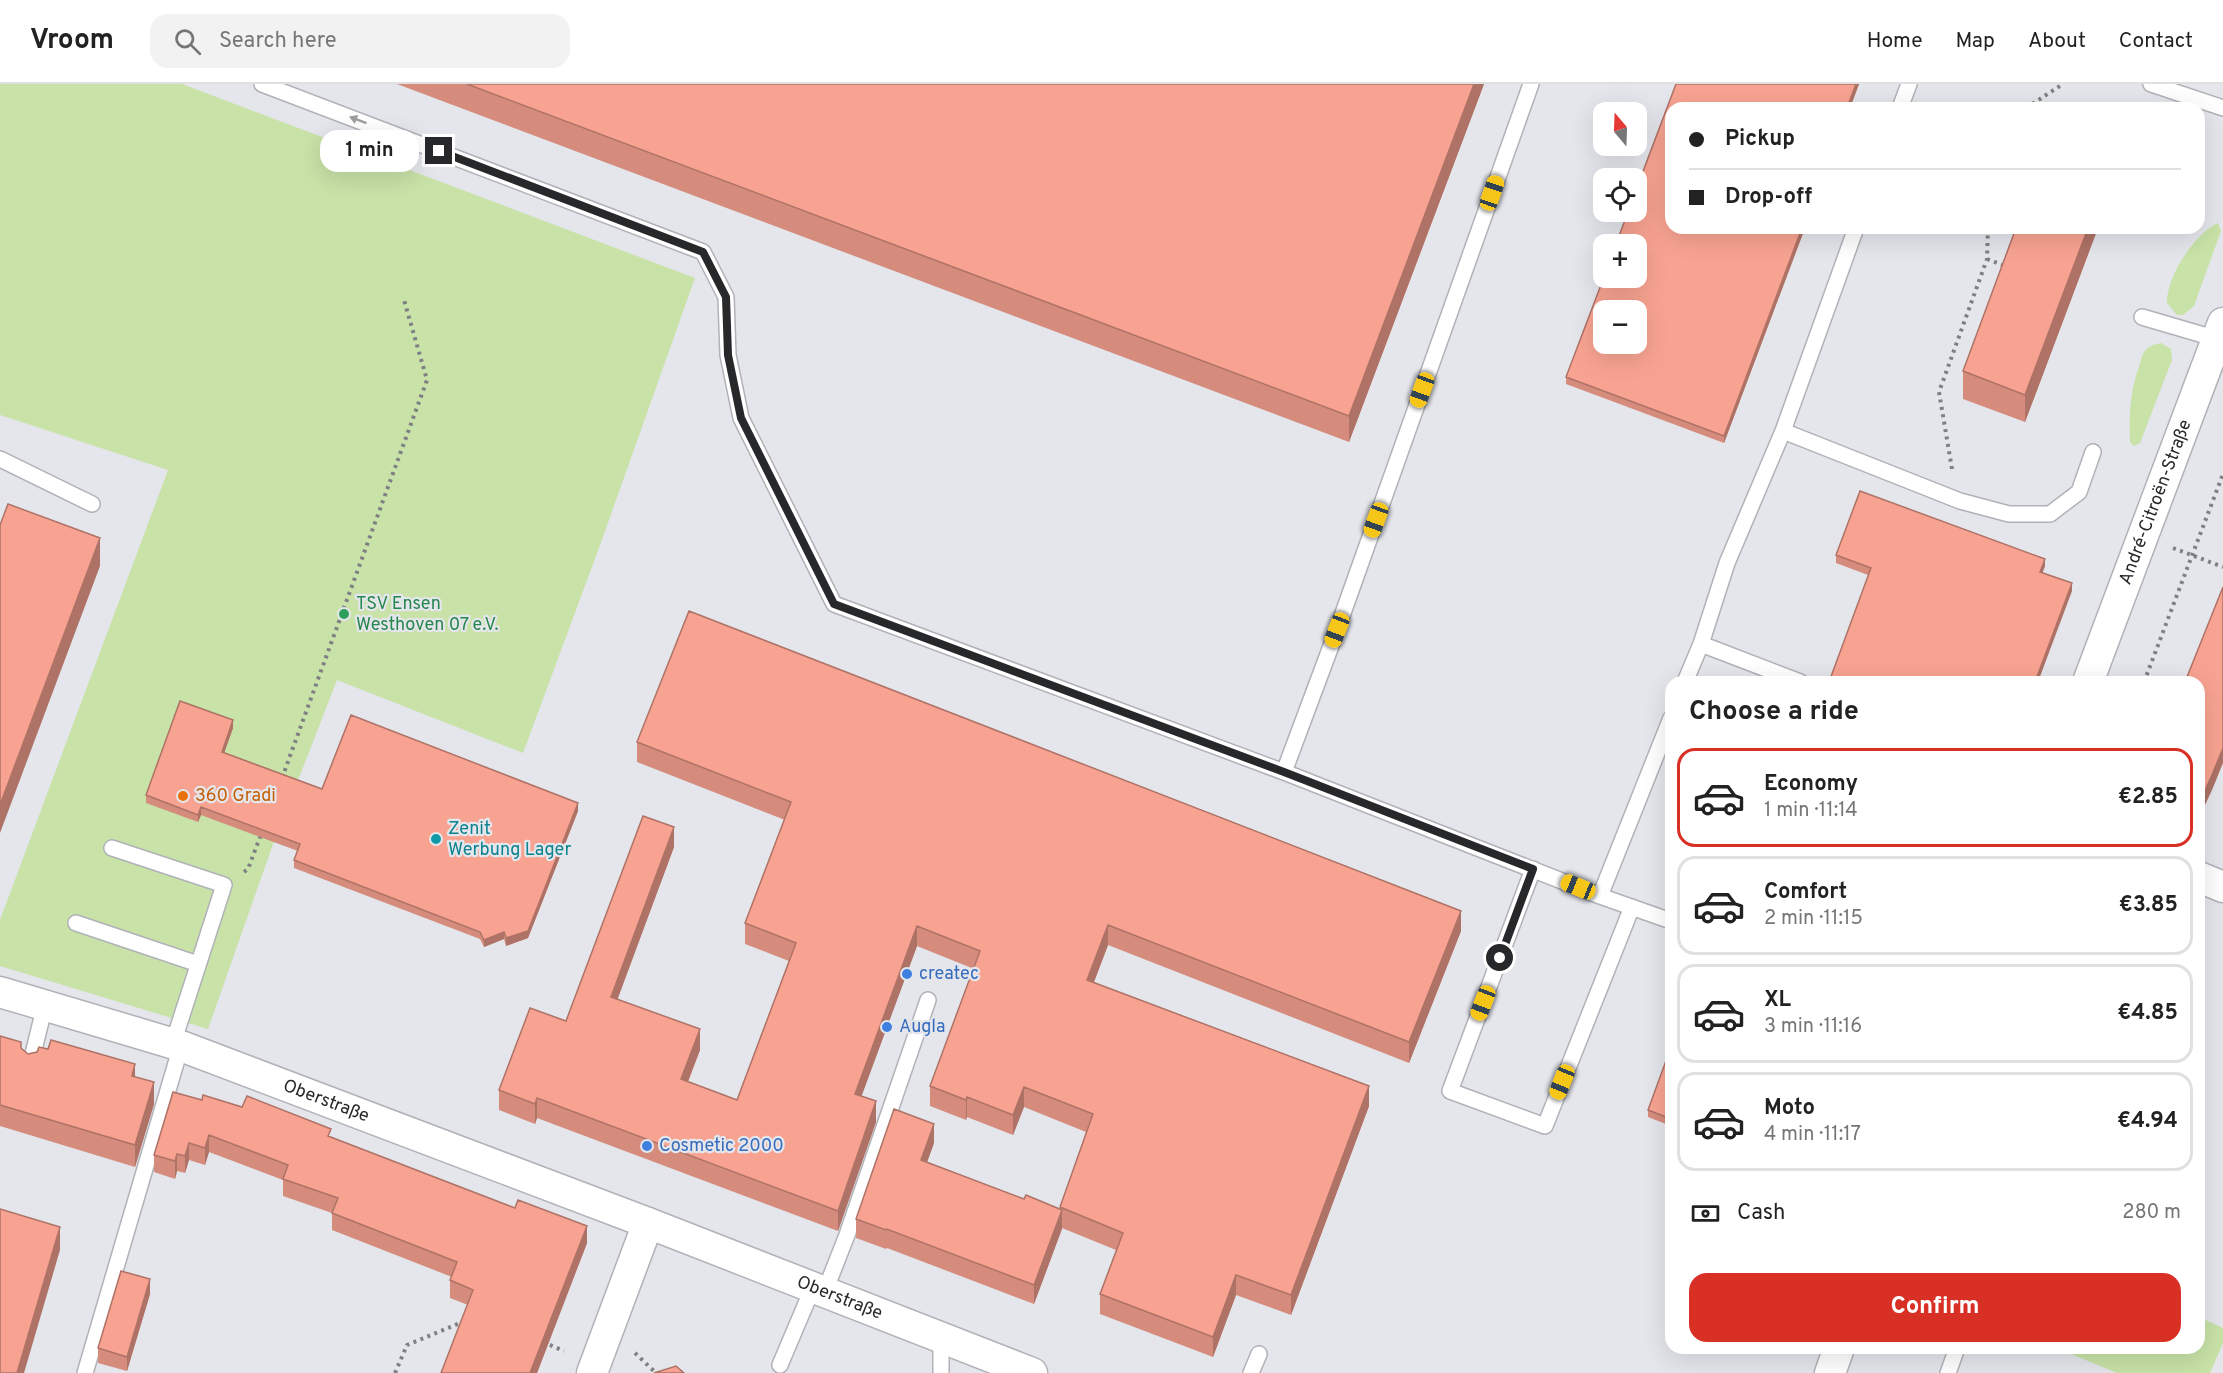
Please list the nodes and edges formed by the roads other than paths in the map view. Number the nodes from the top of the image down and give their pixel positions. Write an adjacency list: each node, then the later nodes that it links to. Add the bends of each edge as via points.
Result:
1 (262, 84): 19 (lane, one-way to 1, via 834,604 741,418 728,355 726,297 703,252)
2 (1530, 84): 19 (lane)
3 (1909, 84): 5 (lane)
4 (2151, 84): 6 (lane)
5 (1902, 102)
6 (2223, 108)
7 (1854, 234): 10 (lane)
8 (2142, 318): 9 (lane)
9 (2220, 331): 17 (street, André-Citroën-Straße)
10 (1783, 431): 11 (lane, via 1960,501 2009,514 2050,514 2079,492); 14 (lane, via 1727,563)
11 (2093, 453)
12 (0, 459): 13 (lane)
13 (92, 504)
14 (1701, 644): 15 (lane); 16 (lane)
15 (1688, 676)
16 (1771, 676)
17 (2090, 676)
18 (1665, 733): 24 (lane)
19 (1284, 772): 21 (lane)
20 (112, 848): 28 (lane, via 224,885)
21 (1533, 869): 24 (lane); 25 (lane, via 1450,1091 1545,1126)
22 (2205, 880): 23 (street)
23 (2223, 887)
24 (1600, 896): 25 (lane)
25 (1632, 907): 26 (lane)
26 (1665, 919)
27 (76, 923): 28 (lane)
28 (198, 964): 32 (lane)
29 (0, 992): 31 (street, Oberstraße)
30 (928, 1000): 35 (lane, via 847,1235)
31 (45, 1005): 32 (street, Oberstraße); 33 (lane)
32 (177, 1044): 34 (street, Oberstraße); 42 (lane)
33 (30, 1066)
34 (648, 1223): 35 (street, Oberstraße); 41 (street)
35 (819, 1289): 36 (street, Oberstraße); 40 (lane)
36 (941, 1337): 43 (lane); 44 (street, Oberstraße)
37 (1259, 1353): 45 (lane)
38 (1837, 1354): 46 (street)
39 (1955, 1354): 47 (lane)
40 (780, 1365)
41 (594, 1367)
42 (85, 1373)
43 (941, 1373)
44 (1032, 1373)
45 (1251, 1373)
46 (1830, 1373)
47 (1948, 1373)

